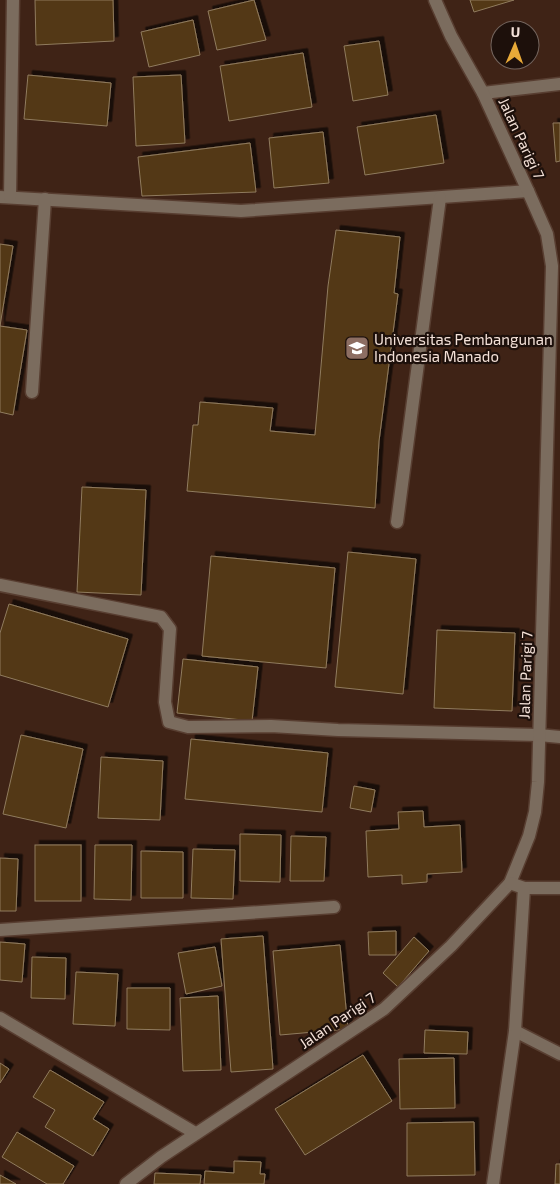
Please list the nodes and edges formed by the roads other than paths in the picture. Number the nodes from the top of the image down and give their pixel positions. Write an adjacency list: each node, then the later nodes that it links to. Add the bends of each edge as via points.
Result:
1 (13, 0): 6 (street)
2 (435, 0): 4 (street, Jalan Parigi 7)
3 (560, 84): 4 (street)
4 (483, 93): 5 (street, Jalan Parigi 7)
5 (528, 191): 7 (street); 12 (street, Jalan Parigi 7, via 547,234 552,266)
6 (5, 197): 8 (street)
7 (440, 198): 8 (street, via 241,211); 10 (street)
8 (45, 199): 9 (street)
9 (32, 392)
10 (397, 522)
11 (0, 584): 12 (street, via 161,618 170,629 165,702 169,722 188,728 271,726)
12 (540, 735): 13 (street); 14 (street, Jalan Parigi 7, via 535,812)
13 (560, 737)
14 (510, 883): 15 (street); 22 (street, Jalan Parigi 7, via 451,946 384,1009)
15 (524, 888): 16 (street); 20 (street)
16 (560, 888)
17 (334, 907): 18 (street)
18 (0, 930)
19 (0, 1018): 22 (street)
20 (516, 1031): 21 (street); 24 (street)
21 (560, 1054)
22 (195, 1133): 23 (street, Jalan Parigi 7)
23 (126, 1184)
24 (493, 1184)

